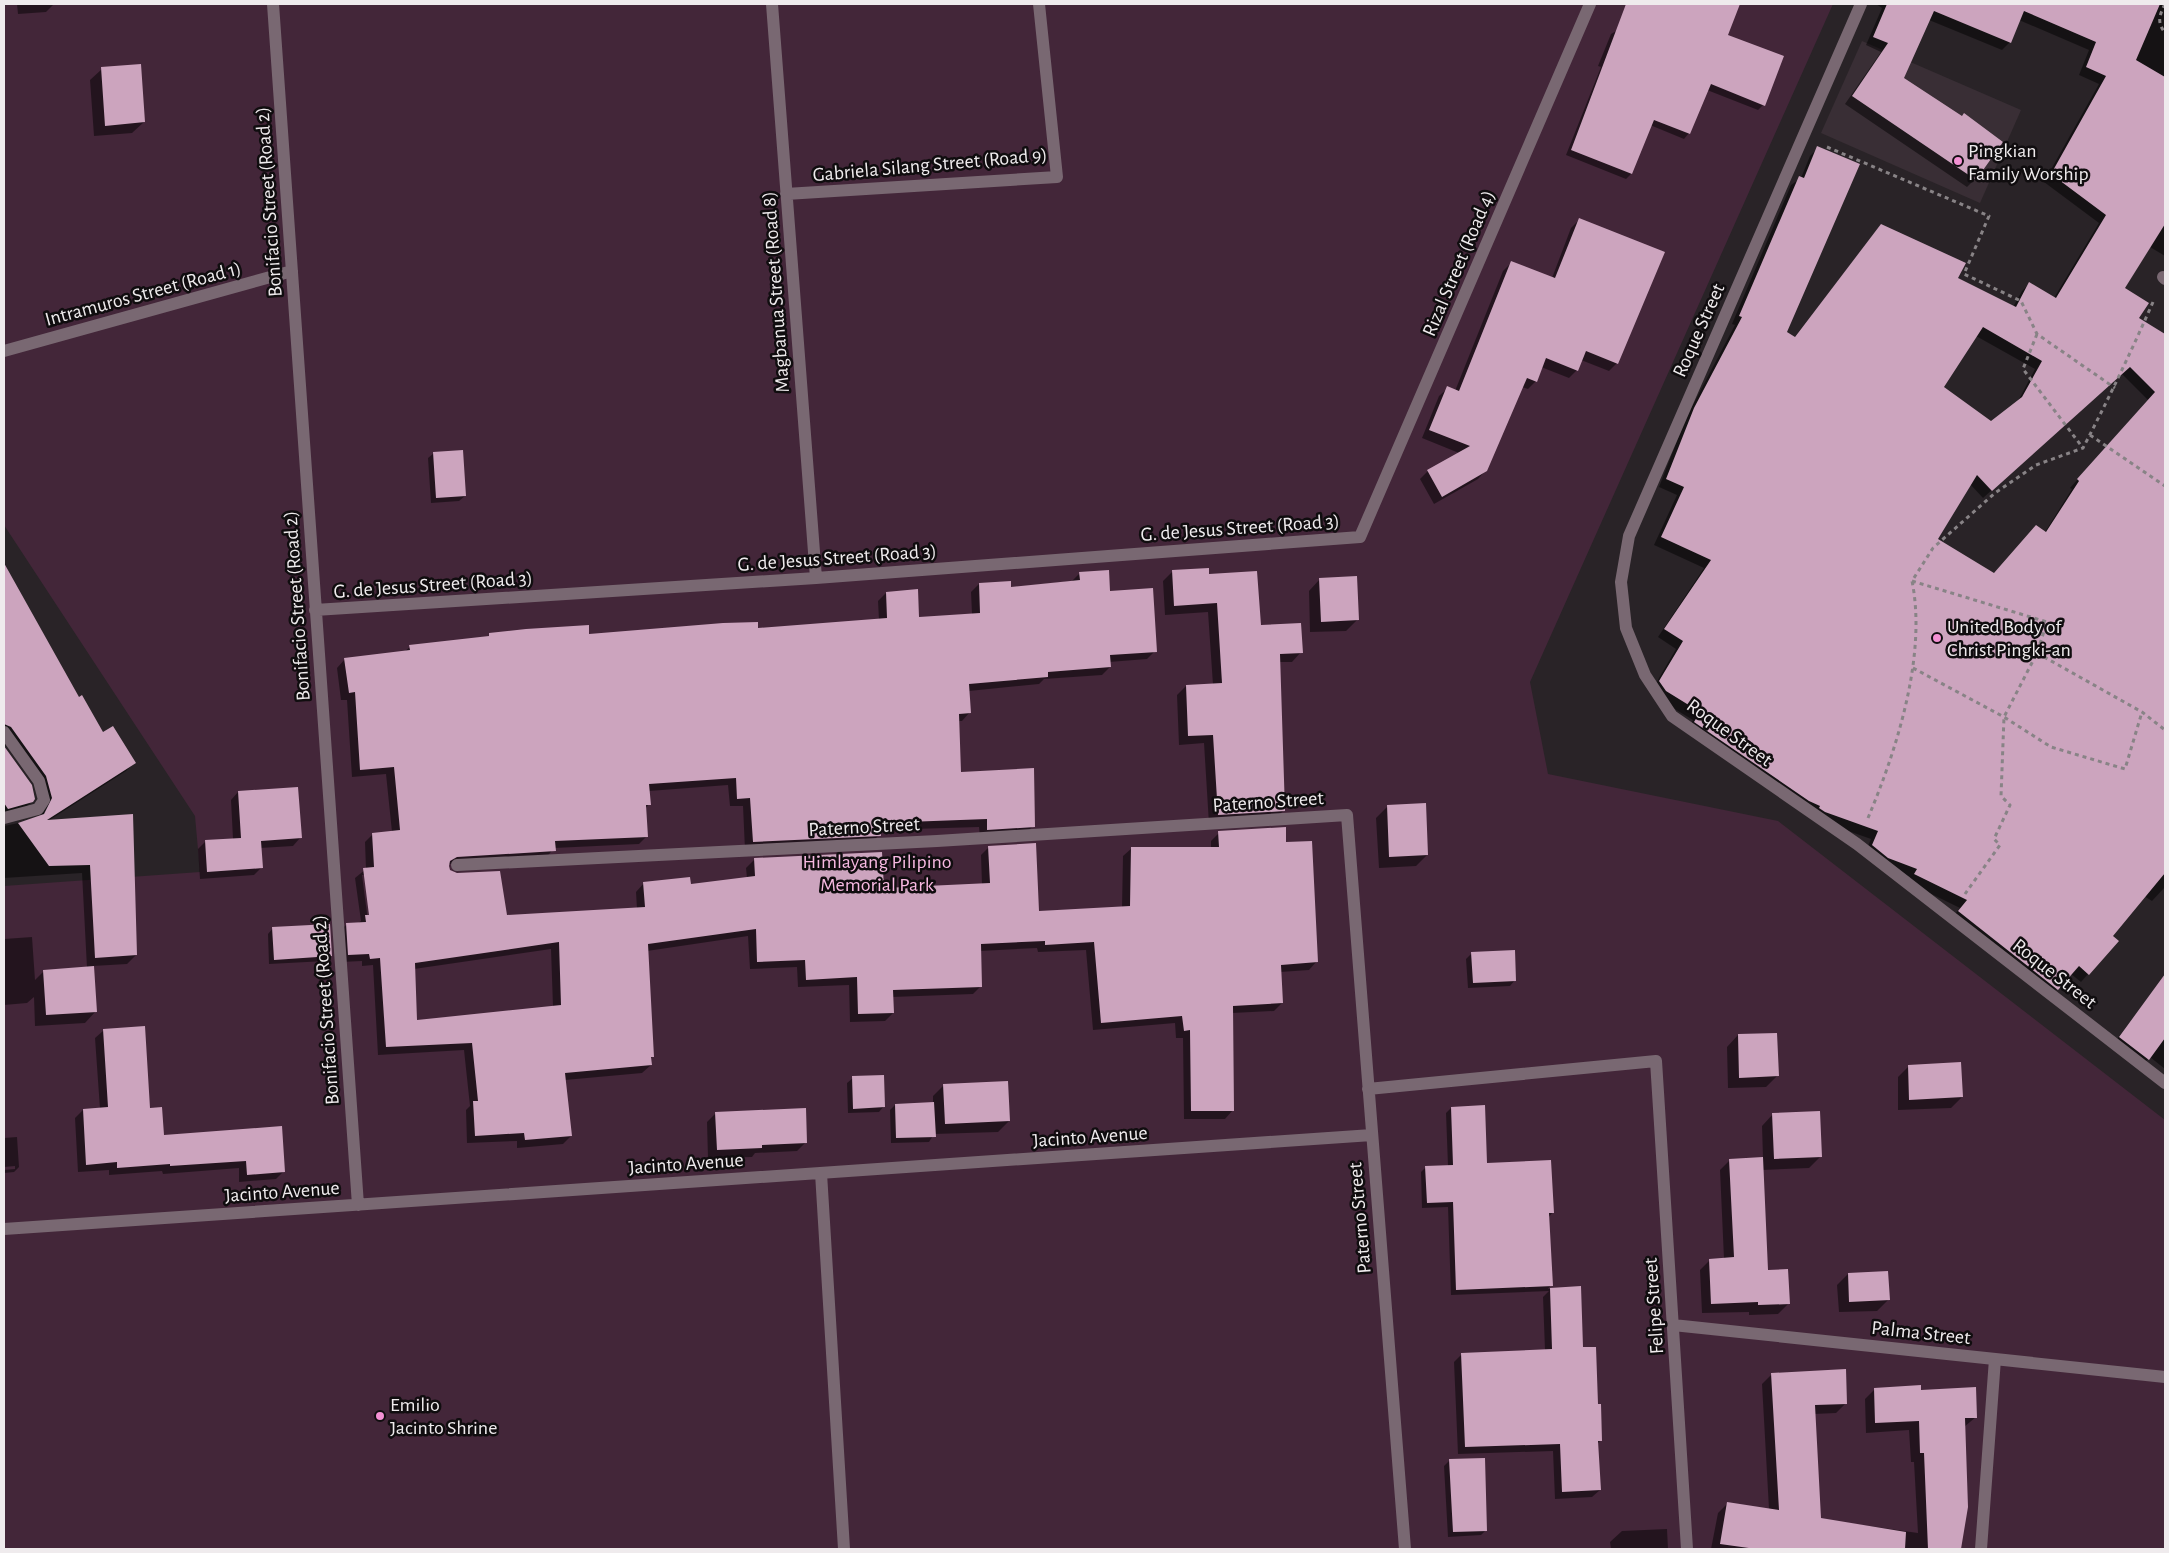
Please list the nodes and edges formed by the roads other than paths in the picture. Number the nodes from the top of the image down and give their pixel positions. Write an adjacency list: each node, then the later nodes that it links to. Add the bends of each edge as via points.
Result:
1 (273, 4): 7 (street, Bonifacio Street (Road 2))
2 (772, 4): 6 (street, Magbanua Street (Road 8))
3 (1040, 4): 6 (street, Gabriela Silang Street (Road 9), via 1057,177)
4 (1590, 4): 9 (street, Rizal Street (Road 4))
5 (1861, 4): 15 (street, Roque Street, via 1628,536 1621,582 1626,628 1645,674 1672,716 1857,844)
6 (786, 194): 10 (street, Magbanua Street (Road 8))
7 (292, 271): 8 (street, Intramuros Street (Road 1)); 11 (street, Bonifacio Street (Road 2))
8 (4, 351)
9 (1360, 537): 10 (street, G. de Jesus Street (Road 3))
10 (816, 578): 11 (street, G. de Jesus Street (Road 3))
11 (316, 610): 19 (street, Bonifacio Street (Road 2))
12 (4, 732): 13 (street, via 39,781 44,800 38,809)
13 (4, 818)
14 (457, 865): 16 (street, Paterno Street, via 937,841 1347,815)
15 (2165, 1083)
16 (1368, 1089): 17 (street, Paterno Street); 21 (street, Felipe Street, via 1656,1060)
17 (1372, 1135): 18 (street, Jacinto Avenue); 25 (street, Paterno Street)
18 (821, 1173): 19 (street, Jacinto Avenue); 24 (street)
19 (358, 1205): 20 (street, Jacinto Avenue)
20 (4, 1230)
21 (1672, 1326): 22 (street, Palma Street); 26 (street, Felipe Street)
22 (1995, 1359): 23 (street, Palma Street); 27 (street)
23 (2165, 1377)
24 (844, 1549)
25 (1404, 1549)
26 (1687, 1549)
27 (1981, 1549)

